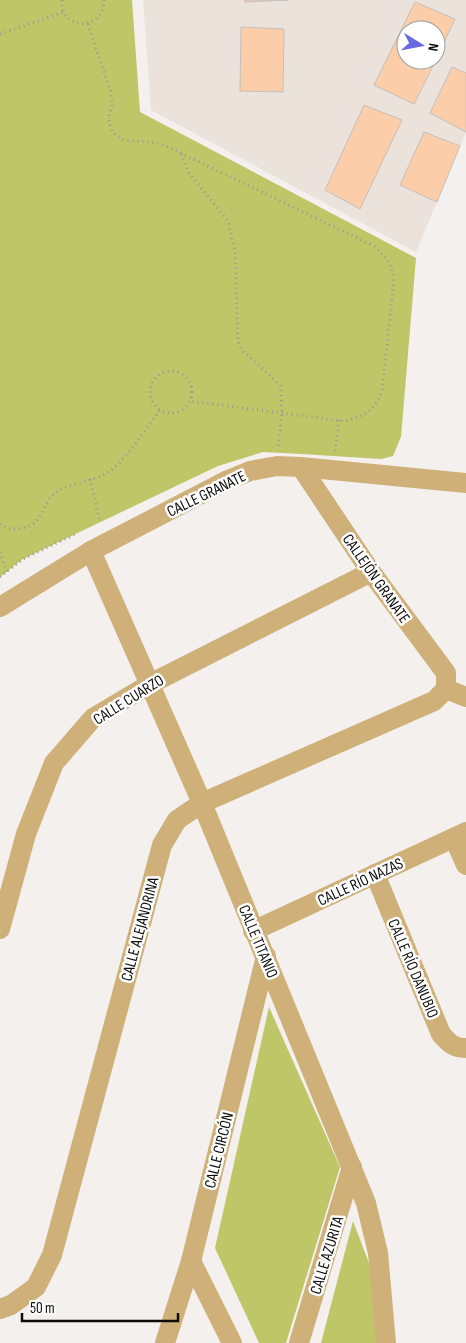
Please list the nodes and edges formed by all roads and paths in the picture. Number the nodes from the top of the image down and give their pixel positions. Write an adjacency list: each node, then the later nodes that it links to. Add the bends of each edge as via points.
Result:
1 (62, 0): 3 (path)
2 (104, 0): 4 (path, via 98,18)
3 (64, 12): 4 (path, via 70,20); 5 (path)
4 (88, 24): 6 (path, via 111,93 109,117 114,133 127,141 158,143)
5 (0, 34)
6 (180, 154): 9 (path, via 189,172 228,221 235,250 238,341 240,347 280,385); 10 (path, via 374,246 388,261 394,279 382,391 367,414)
7 (189, 401): 8 (path, via 176,412); 8 (path, via 191,388 188,380 177,372 161,373 150,390 152,401); 9 (path)
8 (160, 410): 14 (path, via 118,464 105,474)
9 (282, 413): 10 (path); 11 (path)
10 (338, 420): 12 (path)
11 (277, 453)
12 (334, 457)
13 (301, 467): 15 (street, CALLE GRANATE); 18 (street, CALLE GRANATE, via 278,466 250,471); 21 (street, CALLEJÓN GRANATE)
14 (90, 479): 16 (path); 17 (path, via 53,495 33,525 14,530)
15 (466, 483)
16 (100, 522)
17 (0, 524)
18 (91, 551): 22 (street, CALLE GRANATE); 23 (street, CALLE TITANIO)
19 (0, 552): 20 (path)
20 (7, 572)
21 (371, 572): 23 (street, CALLE CUARZO); 24 (street, CALLEJÓN GRANATE, via 446,673)
22 (0, 607)
23 (150, 684): 26 (street, CALLE TITANIO); 30 (street, CALLE CUARZO, via 93,718 54,763 26,834)
24 (446, 689): 25 (street); 26 (street, CALLE ALEJANDRINA, via 434,701)
25 (466, 697)
26 (202, 803): 31 (street, CALLE TITANIO); 36 (street, CALLE ALEJANDRINA, via 177,820 162,844 52,1255 36,1287)
27 (460, 835): 28 (street); 29 (street, CALLE RÍO NAZAS)
28 (466, 865)
29 (374, 874): 31 (street, CALLE RÍO NAZAS); 33 (street, CALLE RÍO DANUBIO, via 441,1034 449,1044)
30 (0, 929)
31 (253, 931): 32 (street, CALLE TITANIO)
32 (266, 956): 34 (street, CALLE TITANIO); 35 (street, CALLE CIRCÓN)
33 (466, 1048)
34 (352, 1167): 39 (street, CALLE AZURITA); 40 (street, CALLE TITANIO, via 366,1203 378,1253)
35 (191, 1261): 37 (street, CALLE CIRCÓN); 38 (street)
36 (0, 1309)
37 (165, 1343)
38 (232, 1343)
39 (299, 1343)
40 (386, 1343)

